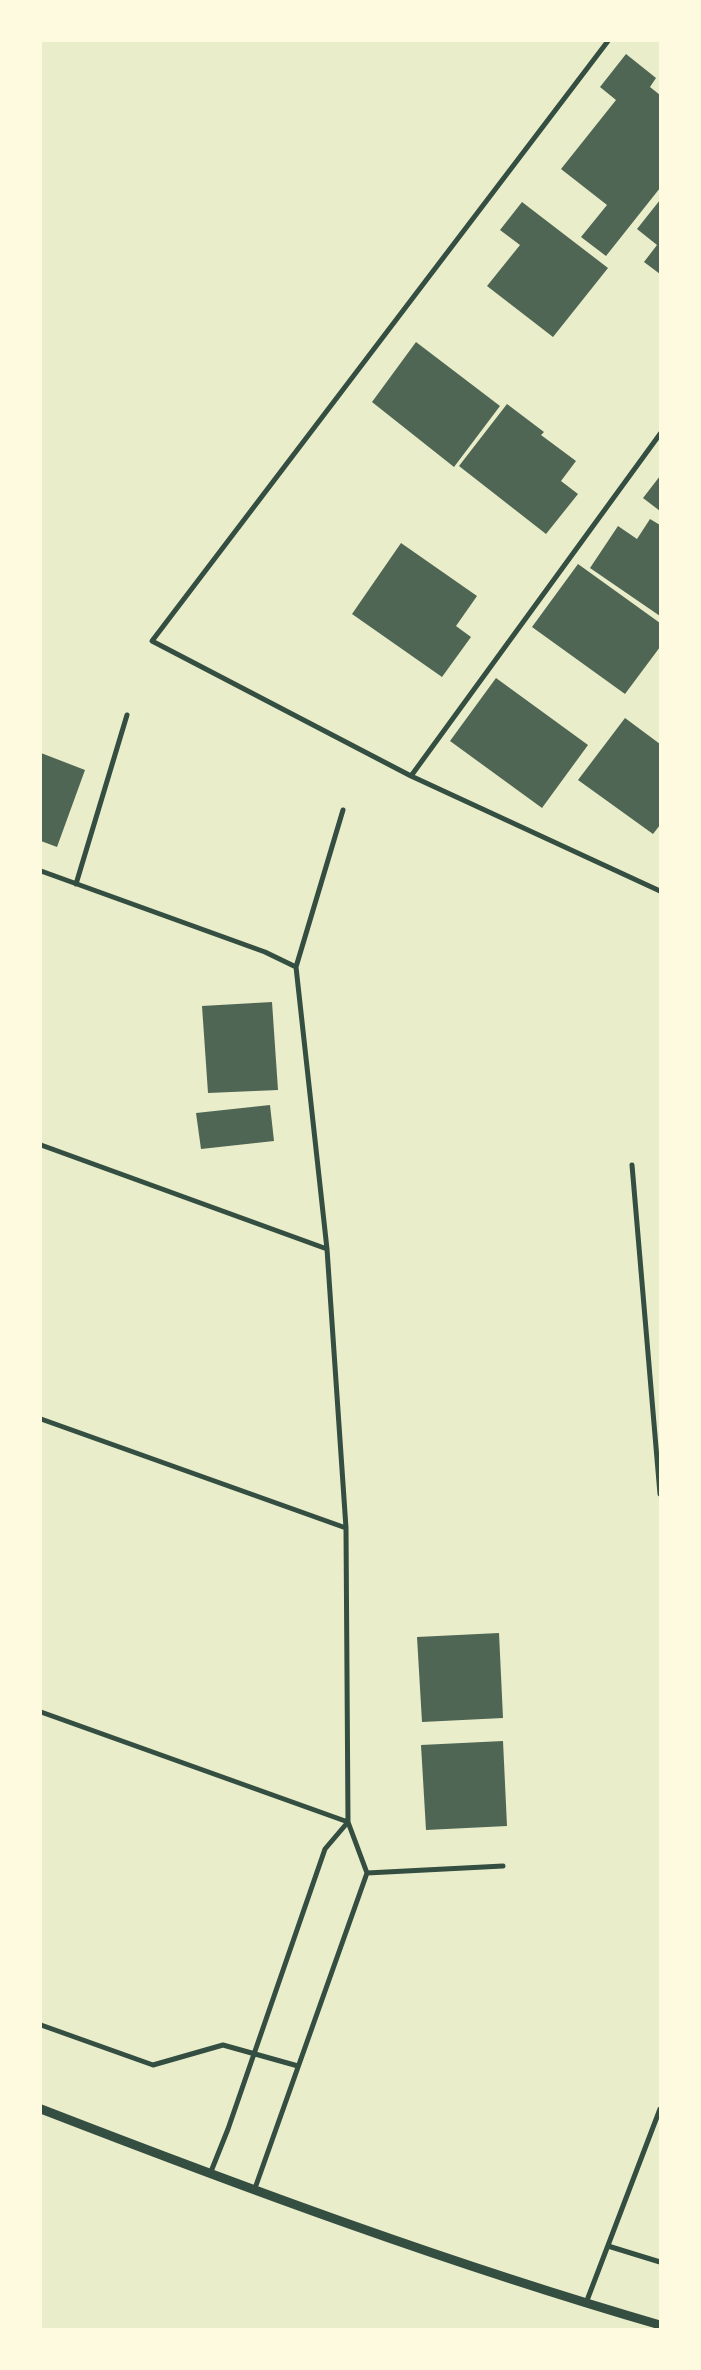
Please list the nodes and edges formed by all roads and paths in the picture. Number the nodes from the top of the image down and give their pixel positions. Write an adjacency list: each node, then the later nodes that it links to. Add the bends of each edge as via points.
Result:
1 (608, 41): 4 (street, via 152,641)
2 (660, 434): 4 (street)
3 (127, 715): 7 (street)
4 (411, 776): 8 (street)
5 (344, 810): 9 (street)
6 (41, 871): 7 (street)
7 (76, 884): 9 (street, via 265,952)
8 (660, 891)
9 (296, 967): 12 (street)
10 (41, 1145): 12 (street)
11 (632, 1165): 14 (street)
12 (326, 1249): 15 (street)
13 (41, 1419): 15 (street)
14 (660, 1494)
15 (346, 1528): 17 (street)
16 (41, 1712): 17 (street)
17 (348, 1822): 19 (street); 21 (street, via 325,1849)
18 (503, 1866): 19 (street)
19 (367, 1873): 22 (street)
20 (41, 2025): 21 (street, via 153,2066 223,2044)
21 (254, 2054): 22 (street); 25 (street)
22 (298, 2066): 26 (street)
23 (41, 2109): 25 (street)
24 (660, 2109): 27 (street)
25 (210, 2174): 26 (street)
26 (254, 2191): 29 (street)
27 (608, 2246): 28 (street); 29 (street)
28 (660, 2262)
29 (586, 2304): 30 (street)
30 (660, 2325)

